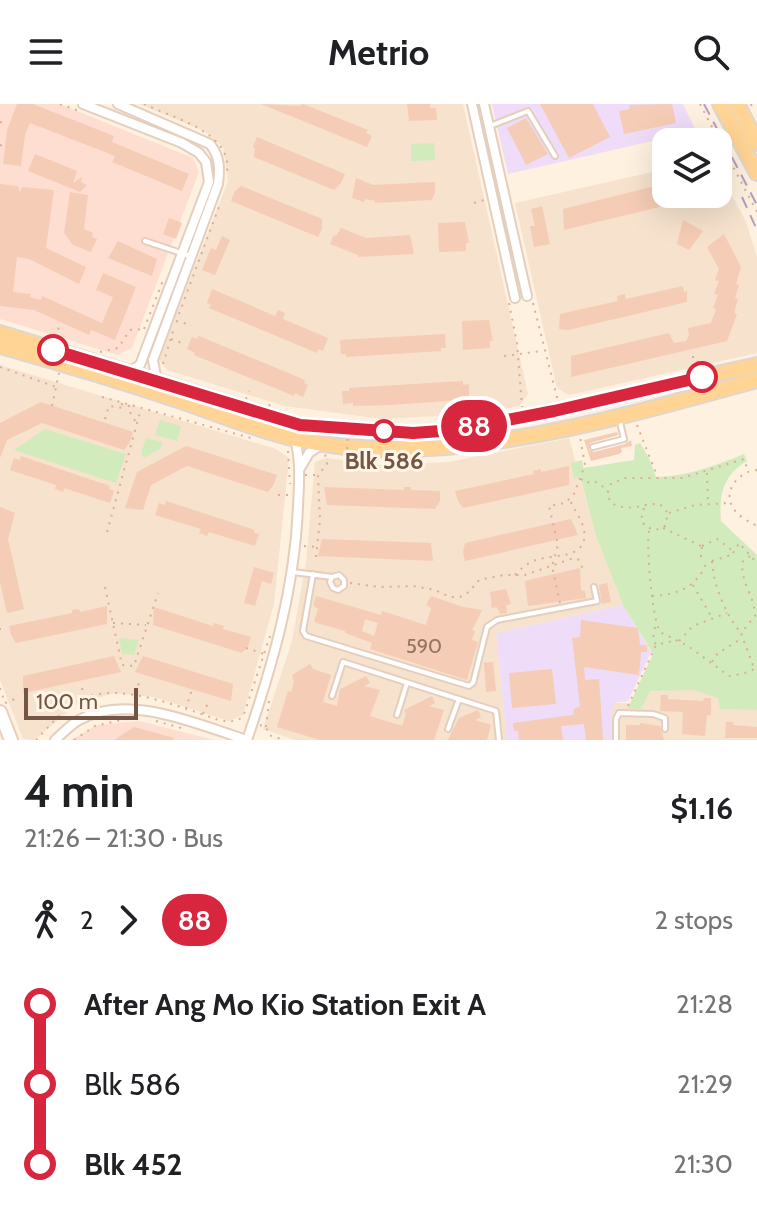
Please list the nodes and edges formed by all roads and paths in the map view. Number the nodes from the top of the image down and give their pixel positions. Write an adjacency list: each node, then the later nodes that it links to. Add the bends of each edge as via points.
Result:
1 (60, 104): 11 (path)
2 (83, 104): 18 (street, via 199,153 210,173)
3 (118, 104): 18 (street, via 188,132 218,154 218,184)
4 (472, 104): 24 (street)
5 (484, 104): 12 (street)
6 (514, 104): 10 (lane)
7 (700, 104): 19 (path)
8 (720, 104): 15 (main road)
9 (737, 104): 13 (main road)
10 (517, 113): 12 (lane); 14 (lane, via 532,113)
11 (89, 115)
12 (489, 126): 23 (street)
13 (757, 143)
14 (555, 156)
15 (757, 173)
16 (484, 200): 17 (path)
17 (474, 203)
18 (202, 212): 21 (street)
19 (757, 212)
20 (145, 241): 21 (lane)
21 (186, 255): 26 (street); 43 (street, via 140,365)
22 (167, 271): 35 (path, via 144,329 130,330 118,348)
23 (529, 295): 24 (lane); 34 (path)
24 (515, 298)
25 (511, 311): 36 (path)
26 (167, 318): 27 (path); 45 (street, via 153,360)
27 (191, 325)
28 (59, 327): 31 (path)
29 (0, 333): 43 (main road)
30 (170, 339): 32 (path)
31 (54, 340)
32 (185, 344)
33 (0, 346): 39 (main road)
34 (545, 351): 36 (path); 52 (path)
35 (100, 352)
36 (518, 355): 37 (path); 59 (path)
37 (504, 356)
38 (692, 357): 41 (path)
39 (61, 364): 46 (path); 68 (main road)
40 (757, 365): 45 (main road, via 554,411 413,433 300,425)
41 (699, 366)
42 (0, 367): 46 (path)
43 (127, 373): 45 (main road)
44 (757, 380): 60 (main road)
45 (157, 382)
46 (56, 387): 55 (path)
47 (249, 391): 49 (path)
48 (102, 397): 50 (path)
49 (247, 398)
50 (111, 399): 54 (path); 56 (path)
51 (272, 399): 58 (path)
52 (558, 402)
53 (118, 403): 56 (path, via 123,408)
54 (130, 404): 57 (path); 65 (path)
55 (52, 406)
56 (109, 406): 62 (path)
57 (142, 408): 65 (path); 67 (path)
58 (269, 408)
59 (520, 411)
60 (626, 415): 69 (lane, via 624,439); 70 (main road, via 532,435 412,450); 78 (path)
61 (349, 417): 71 (path, bridge)
62 (105, 419)
63 (344, 422): 64 (path)
64 (357, 423)
65 (137, 424): 89 (path)
66 (580, 432): 77 (path, via 585,465)
67 (253, 439)
68 (291, 447): 70 (main road); 75 (street); 80 (path, via 290,495)
69 (593, 447)
70 (324, 448): 75 (street, via 309,453); 76 (path, via 327,464)
71 (348, 465)
72 (757, 470): 73 (path)
73 (748, 471): 74 (path, via 744,459); 82 (path, via 733,484)
74 (707, 472): 78 (path); 83 (path)
75 (303, 473): 76 (path); 102 (street)
76 (318, 475): 91 (path)
77 (581, 478): 79 (path); 81 (path)
78 (659, 479): 79 (path, via 620,479)
79 (608, 489): 84 (path, via 613,505)
80 (278, 495)
81 (570, 500): 96 (path, via 549,506); 96 (path, via 584,538 573,553)
82 (731, 503): 83 (path); 86 (path)
83 (708, 504): 85 (path)
84 (644, 508): 85 (path, via 660,504); 88 (path, via 641,520)
85 (668, 513): 87 (path)
86 (757, 526)
87 (662, 528): 88 (path); 92 (path)
88 (649, 529): 111 (path)
89 (107, 532)
90 (304, 546): 91 (path)
91 (317, 547): 95 (path)
92 (702, 547): 93 (path, via 717,539); 97 (path, via 701,556)
93 (734, 553): 94 (path, via 739,543); 97 (path); 98 (path)
94 (750, 556): 98 (path); 99 (path)
95 (316, 557)
96 (556, 557): 100 (path); 104 (path, via 528,563)
97 (710, 561): 107 (path); 113 (path)
98 (743, 561): 119 (path, via 755,611)
99 (757, 563)
100 (552, 566): 101 (path, via 578,559); 104 (path); 112 (path)
101 (583, 569)
102 (293, 572): 103 (lane); 156 (street, via 281,630)
103 (313, 574): 105 (lane); 112 (lane, via 306,636 466,686 473,683 487,627 497,620)
104 (514, 576): 106 (path, via 479,580 460,597 413,586)
105 (332, 577): 106 (lane, via 339,575); 106 (lane, via 335,589)
106 (345, 582)
107 (693, 585): 111 (path); 114 (path)
108 (105, 587): 115 (path)
109 (594, 587): 112 (lane, via 597,601)
110 (158, 593): 117 (path)
111 (652, 596): 116 (path)
112 (560, 608)
113 (728, 613): 114 (path); 119 (path)
114 (711, 617): 121 (path)
115 (113, 623): 117 (path); 117 (path, via 122,665 134,666)
116 (655, 624): 121 (path); 122 (path)
117 (147, 625)
118 (272, 627): 146 (path, via 243,717)
119 (741, 633): 120 (path)
120 (741, 638): 125 (path); 126 (path)
121 (676, 642): 122 (path); 125 (path)
122 (656, 645): 140 (path)
123 (246, 648): 124 (path)
124 (260, 653)
125 (711, 663): 126 (path, via 729,676)
126 (756, 668)
127 (139, 682): 131 (path)
128 (407, 683): 132 (lane, via 343,662); 134 (lane); 143 (lane)
129 (82, 688): 141 (path)
130 (192, 689): 139 (path)
131 (137, 695)
132 (332, 696)
133 (15, 699): 138 (path)
134 (459, 699): 148 (lane); 158 (lane, via 497,711)
135 (208, 703): 142 (path)
136 (240, 704): 137 (path)
137 (245, 705)
138 (2, 707): 153 (main road)
139 (186, 710)
140 (624, 713): 149 (lane, via 665,718); 159 (lane, via 616,719)
141 (88, 715): 154 (street); 156 (street, via 134,708)
142 (203, 715)
143 (397, 715)
144 (131, 718): 155 (path, via 95,726)
145 (151, 720): 150 (path)
146 (232, 722)
147 (266, 727): 157 (path, via 269,735)
148 (448, 729)
149 (665, 729)
150 (193, 731)
151 (0, 733): 152 (main road)
152 (3, 740)
153 (11, 740)
154 (55, 740)
155 (74, 740)
156 (246, 740)
157 (284, 740)
158 (499, 740)
159 (616, 740)

